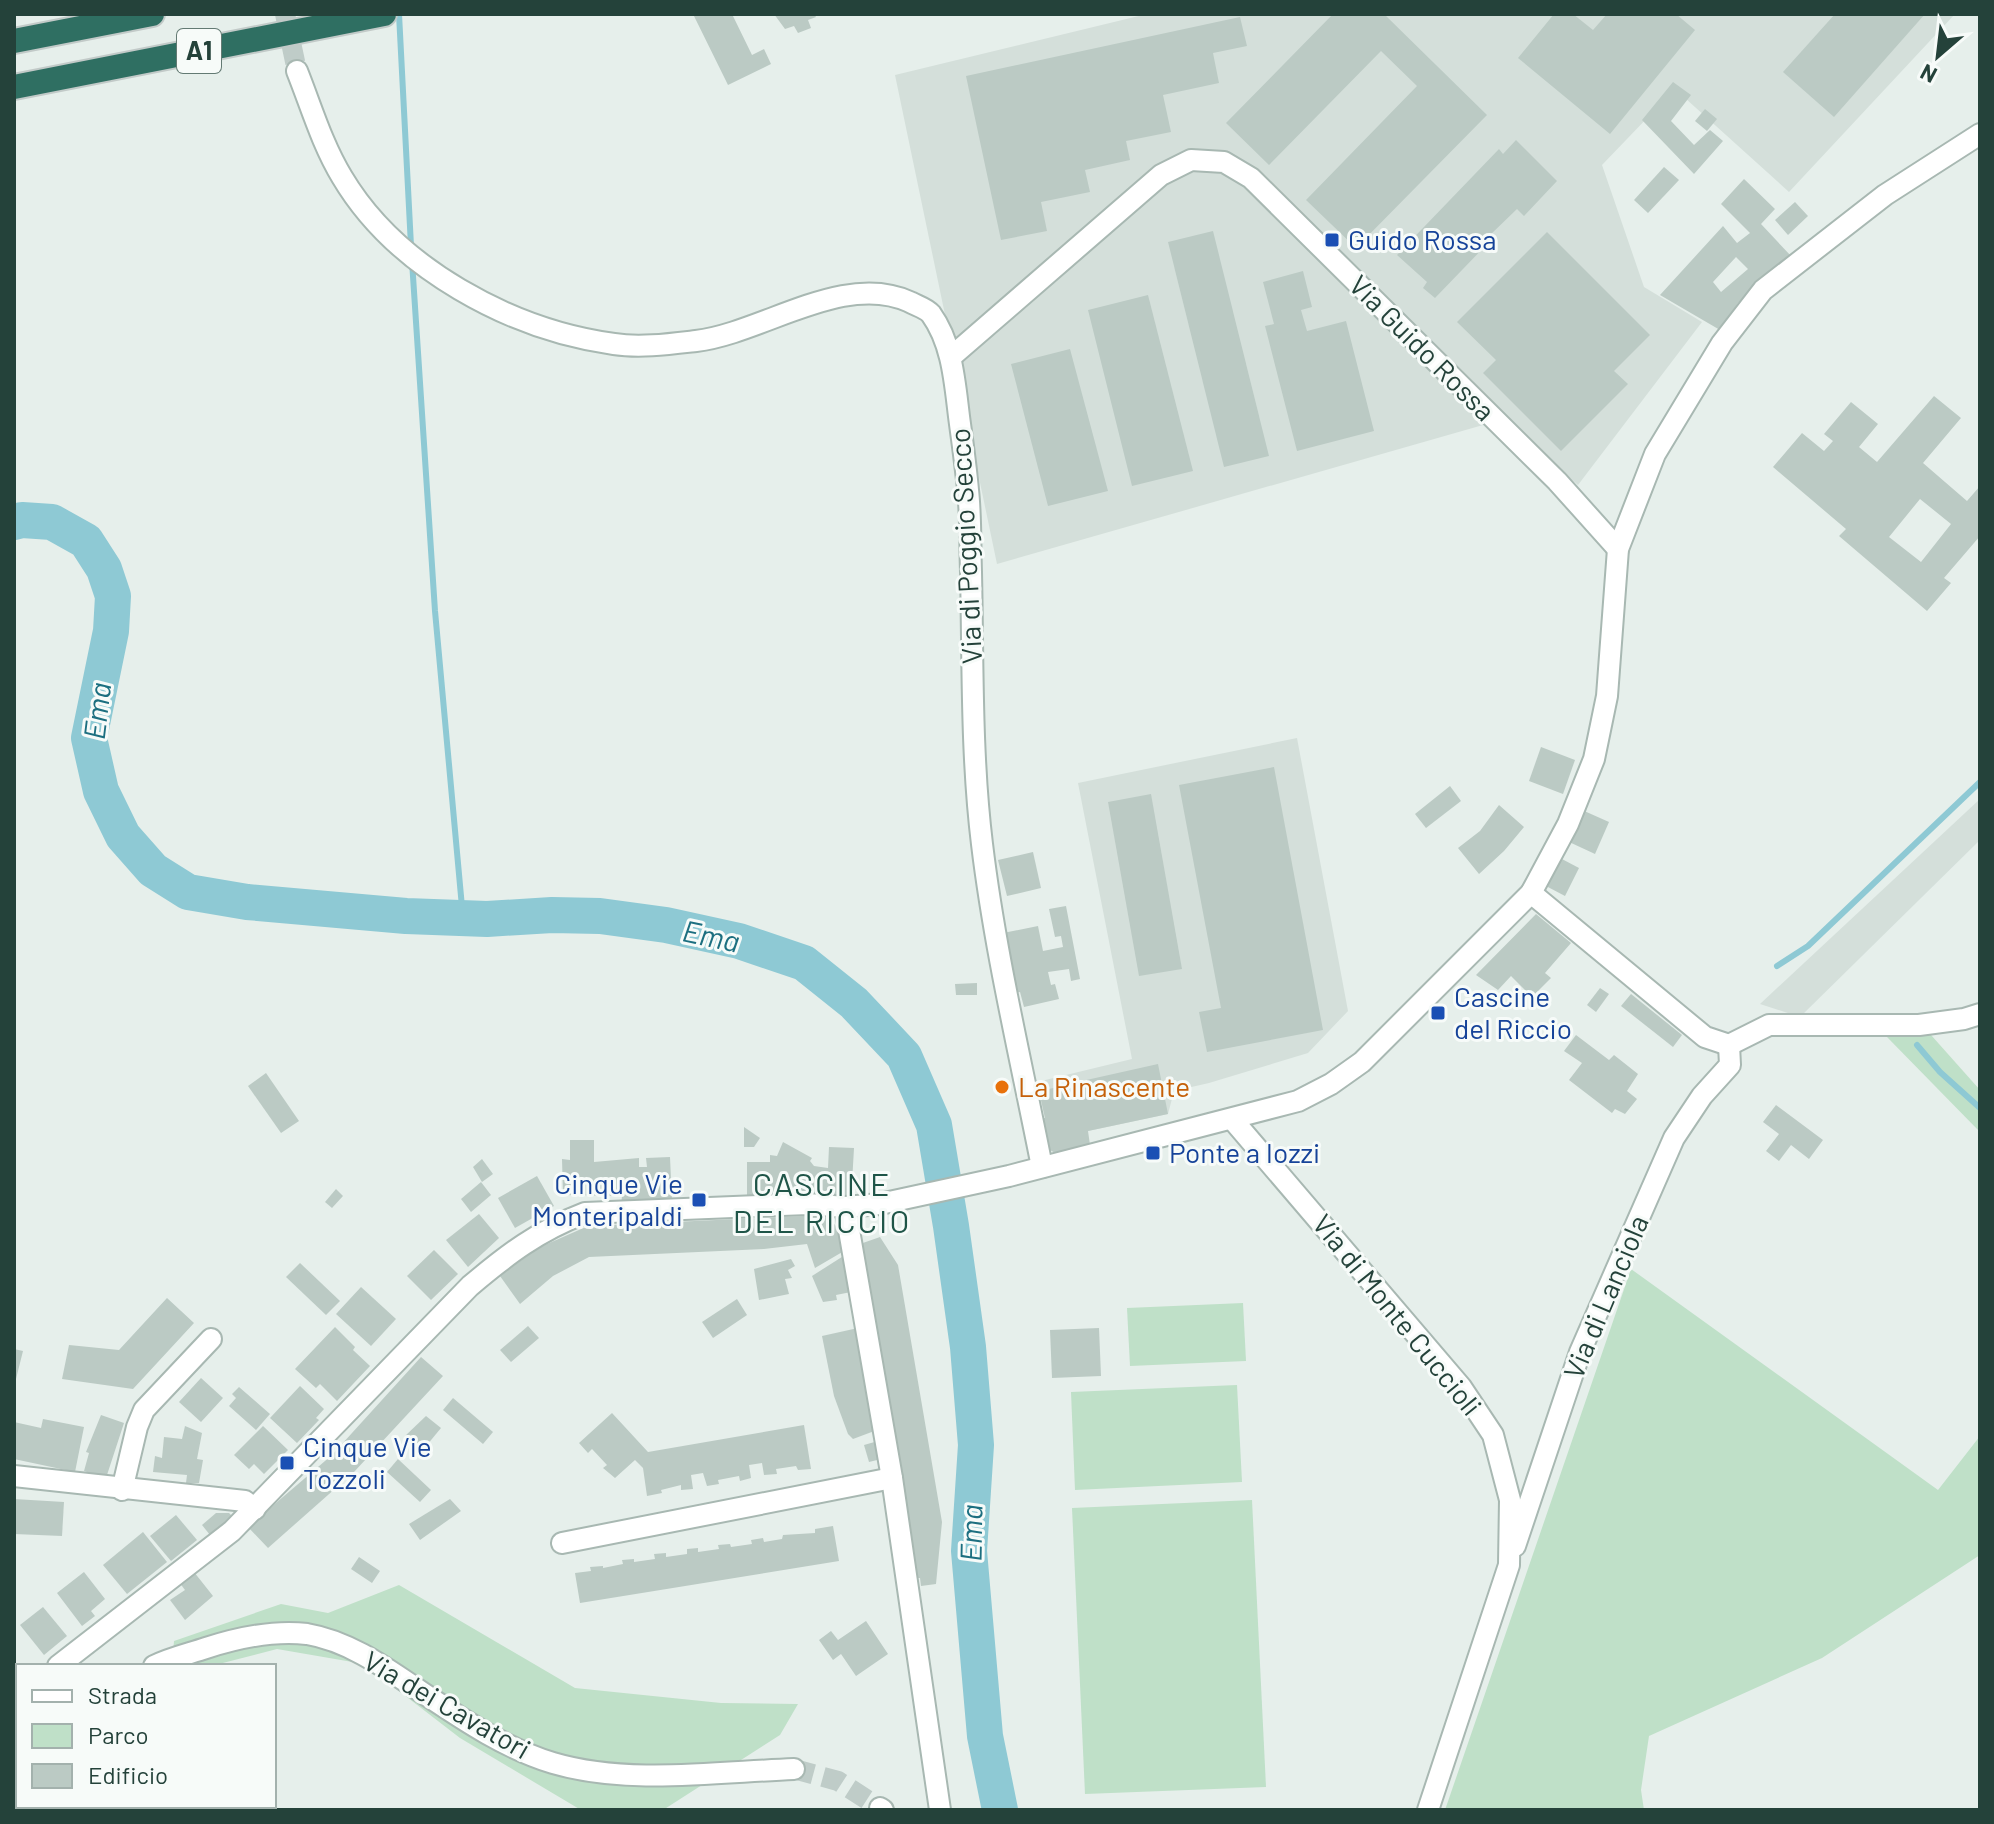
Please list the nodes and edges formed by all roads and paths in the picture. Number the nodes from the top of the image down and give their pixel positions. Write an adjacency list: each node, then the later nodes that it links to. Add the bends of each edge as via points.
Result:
1 (152, 14): 3 (highway, A1)
2 (384, 14): 5 (highway, A1)
3 (14, 41)
4 (297, 71): 7 (street, Via di Poggio Secco, via 340,175 355,196 418,261 491,309 616,345 654,345 702,341 837,298 896,296 929,311)
5 (14, 87)
6 (1980, 134): 8 (street, via 1885,195 1763,290 1722,343 1655,454)
7 (951, 357): 8 (street, Via Guido Rossa, via 1161,175 1191,160 1224,162 1251,178 1557,481); 13 (street, Via di Poggio Secco, via 969,493 981,840)
8 (1618, 549): 9 (street, via 1607,696 1594,759 1568,824)
9 (1531, 893): 11 (street, via 1705,1037); 12 (street, via 1362,1062 1298,1101)
10 (1980, 1014): 11 (street, via 1919,1025 1769,1025)
11 (1729, 1045): 21 (street, Via di Lanciola, via 1730,1065 1674,1138 1580,1352)
12 (1232, 1119): 13 (street); 21 (street, Via di Monte Cuccioli, via 1461,1387 1493,1435 1510,1500)
13 (1042, 1167): 14 (street)
14 (845, 1207): 17 (street); 19 (street, via 585,1213 550,1226 470,1286)
15 (211, 1339): 18 (street, via 144,1410)
16 (14, 1476): 18 (street)
17 (892, 1478): 20 (street); 25 (street)
18 (122, 1490): 19 (street, via 245,1501)
19 (255, 1509): 22 (street)
20 (562, 1543)
21 (1509, 1565): 26 (street, Via di Monte Cuccioli)
22 (61, 1664)
23 (160, 1664): 24 (street, Via dei Cavatori, via 232,1640 308,1634 382,1665 513,1749 554,1763 613,1776)
24 (794, 1769)
25 (940, 1810)
26 (1428, 1810)

